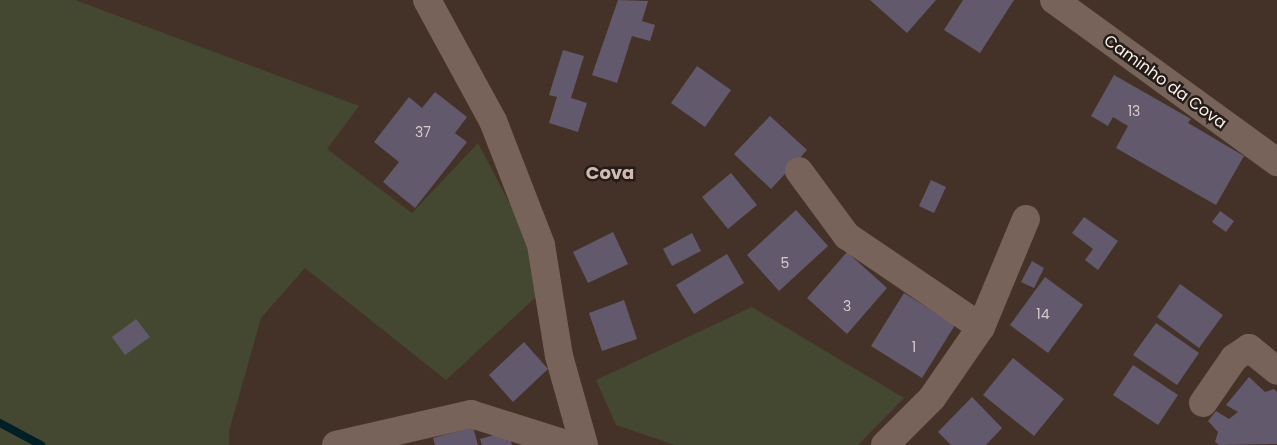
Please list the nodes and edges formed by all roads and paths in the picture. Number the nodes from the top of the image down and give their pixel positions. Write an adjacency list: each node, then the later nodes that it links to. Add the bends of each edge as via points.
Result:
1 (427, 0): 11 (street, via 494,121 541,245 559,356)
2 (1054, 0): 3 (street, Caminho da Cova)
3 (1277, 162)
4 (799, 171): 6 (street, via 846,236)
5 (1026, 219): 6 (street)
6 (981, 327): 12 (street, via 932,398)
7 (1277, 371): 8 (street, via 1249,348 1234,358)
8 (1203, 403)
9 (336, 445): 10 (street, via 472,414)
10 (569, 445)
11 (584, 445)
12 (885, 445)

